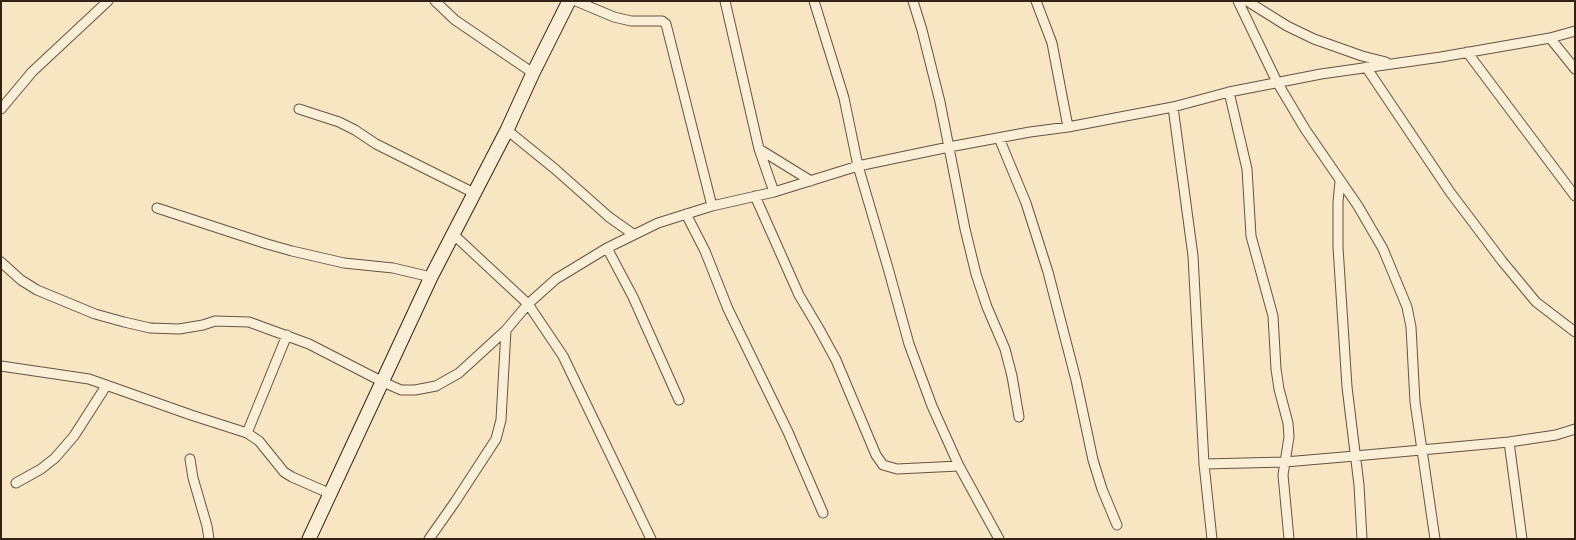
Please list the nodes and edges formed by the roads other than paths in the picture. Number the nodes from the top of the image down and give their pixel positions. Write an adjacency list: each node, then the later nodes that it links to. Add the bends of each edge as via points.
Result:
1 (108, 1): 22 (street, via 32,72)
2 (435, 1): 17 (street, via 455,20)
3 (570, 1): 17 (street)
4 (576, 1): 35 (street, via 614,17 631,21 662,21 666,24)
5 (725, 1): 27 (street)
6 (814, 1): 28 (street, via 844,98)
7 (913, 1): 26 (street, via 924,37)
8 (1036, 1): 23 (street, via 1052,43)
9 (1238, 1): 18 (street)
10 (1247, 1): 14 (street, via 1287,26 1314,39)
11 (1575, 31): 12 (street)
12 (1550, 38): 13 (street); 16 (street)
13 (1467, 52): 14 (street); 34 (street)
14 (1390, 64): 15 (street)
15 (1366, 67): 18 (street); 45 (street, via 1450,192 1502,261 1536,302)
16 (1575, 69)
17 (533, 73): 24 (street)
18 (1277, 82): 19 (street); 30 (street)
19 (1229, 92): 20 (street); 58 (street, via 1247,169 1251,236 1273,316 1277,376 1288,423 1289,437)
20 (1173, 107): 23 (street); 59 (street, via 1193,256)
21 (299, 108): 32 (street, via 339,122 382,147)
22 (1, 109)
23 (1068, 127): 25 (street)
24 (507, 130): 32 (street); 39 (street)
25 (999, 138): 26 (street); 64 (street, via 1026,203 1048,272 1076,380 1092,460)
26 (949, 147): 28 (street); 51 (street, via 976,274 1005,349)
27 (759, 149): 29 (street); 31 (street)
28 (858, 166): 29 (street); 60 (street, via 909,344 932,406)
29 (811, 181): 31 (street)
30 (1340, 181): 55 (street, via 1383,248 1407,307 1411,326 1415,402); 56 (street, via 1338,254 1347,387)
31 (774, 192): 33 (street)
32 (474, 193): 38 (street)
33 (755, 196): 35 (street); 60 (street, via 799,295 836,360 876,455 883,465 897,469)
34 (1575, 196)
35 (712, 206): 37 (street)
36 (157, 208): 42 (street, via 292,251 344,263 393,268)
37 (686, 214): 39 (street); 63 (street)
38 (453, 234): 42 (street); 43 (street)
39 (632, 234): 40 (street)
40 (607, 248): 43 (street, via 556,279); 50 (street, via 633,297)
41 (1, 262): 46 (street, via 37,290 95,314 124,322 150,328 178,329 215,321 249,322)
42 (431, 278): 48 (street)
43 (528, 304): 44 (street); 68 (street, via 564,356)
44 (506, 330): 48 (street, via 459,373 436,386 401,390); 67 (street, via 501,420 496,439)
45 (1575, 332)
46 (287, 335): 48 (street, via 331,354); 53 (street)
47 (1, 366): 49 (street, via 74,376)
48 (383, 382): 62 (street)
49 (106, 386): 53 (street); 61 (street, via 74,436 55,458)
50 (679, 400)
51 (1019, 417)
52 (1575, 429): 54 (street, via 1556,435)
53 (247, 433): 62 (street, via 259,441 284,472)
54 (1509, 442): 55 (street); 74 (street)
55 (1422, 449): 56 (street); 73 (street)
56 (1355, 456): 58 (street); 72 (street)
57 (190, 459): 65 (street)
58 (1285, 462): 59 (street); 71 (street, via 1283,475)
59 (1204, 464): 70 (street)
60 (960, 466): 69 (street)
61 (16, 483)
62 (330, 494): 66 (street)
63 (823, 513)
64 (1117, 524)
65 (209, 539)
66 (309, 539)
67 (429, 539)
68 (651, 539)
69 (999, 539)
70 (1212, 539)
71 (1289, 539)
72 (1362, 539)
73 (1435, 539)
74 (1522, 539)

